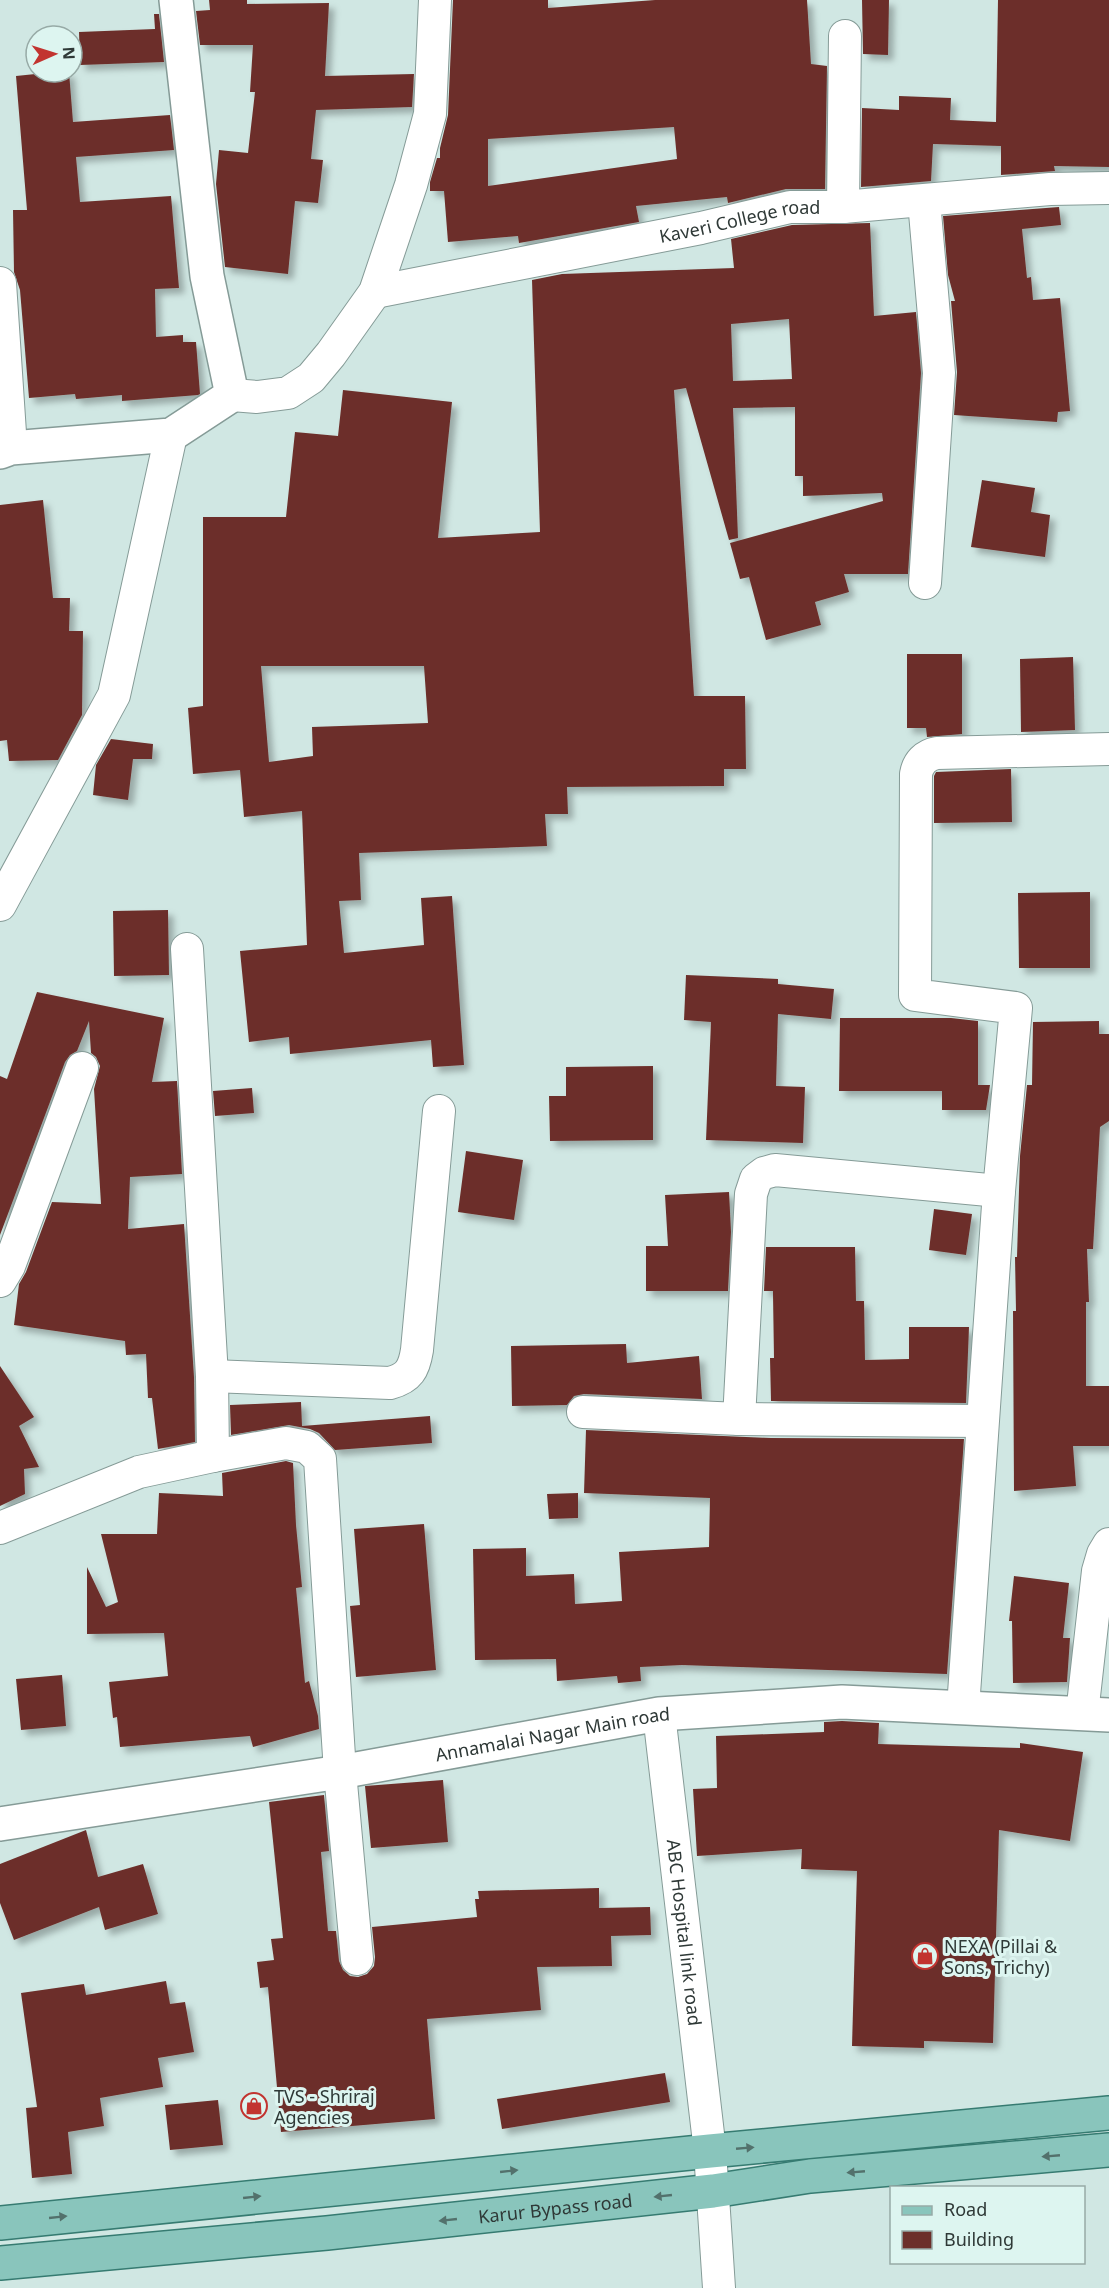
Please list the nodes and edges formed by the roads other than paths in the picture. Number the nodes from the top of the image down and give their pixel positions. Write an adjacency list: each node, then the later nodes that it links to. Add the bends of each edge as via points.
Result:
1 (176, 0): 9 (street, via 207,276)
2 (435, 0): 8 (street, via 430,114)
3 (845, 36): 6 (street)
4 (1109, 188): 5 (street, Kaveri College road, via 1050,189)
5 (924, 201): 6 (street, Kaveri College road); 12 (street, via 939,373)
6 (843, 207): 8 (street, Kaveri College road, via 790,207)
7 (0, 284): 11 (street)
8 (375, 292): 9 (street, via 310,378 288,393)
9 (232, 395): 10 (street)
10 (171, 435): 11 (street); 14 (street, via 114,695)
11 (6, 450)
12 (925, 583)
13 (1109, 749): 18 (street, via 937,753 927,756 918,767 915,995 1016,1008)
14 (0, 906)
15 (187, 949): 20 (street)
16 (81, 1068): 19 (street, via 9,1266)
17 (439, 1111): 20 (street, via 417,1350 409,1374 390,1383)
18 (999, 1191): 22 (street, via 775,1170 756,1179 751,1194); 23 (street)
19 (0, 1281)
20 (213, 1376): 24 (street)
21 (583, 1412): 22 (street)
22 (739, 1419): 23 (street)
23 (982, 1421): 27 (street)
24 (213, 1456): 25 (street, via 139,1473); 30 (street, via 286,1443 308,1447 320,1459)
25 (0, 1528)
26 (1109, 1544): 29 (street, via 1098,1571)
27 (963, 1708): 28 (street, Annamalai Nagar Main road, via 842,1702); 29 (street, Annamalai Nagar Main road)
28 (659, 1714): 30 (street, Annamalai Nagar Main road); 35 (street, ABC Hospital link road)
29 (1095, 1715)
30 (340, 1772): 31 (street, Annamalai Nagar Main road); 32 (street)
31 (0, 1824)
32 (357, 1959)
33 (1109, 2113): 35 (main road, one-way to 33)
34 (1109, 2150): 36 (main road, Karur Bypass road, one-way to 36, via 810,2176)
35 (710, 2151): 36 (street, ABC Hospital link road); 37 (main road, one-way to 35)
36 (713, 2191): 38 (main road, Karur Bypass road, one-way to 38, via 327,2233); 39 (street, ABC Hospital link road)
37 (0, 2223)
38 (0, 2263)
39 (719, 2288)

